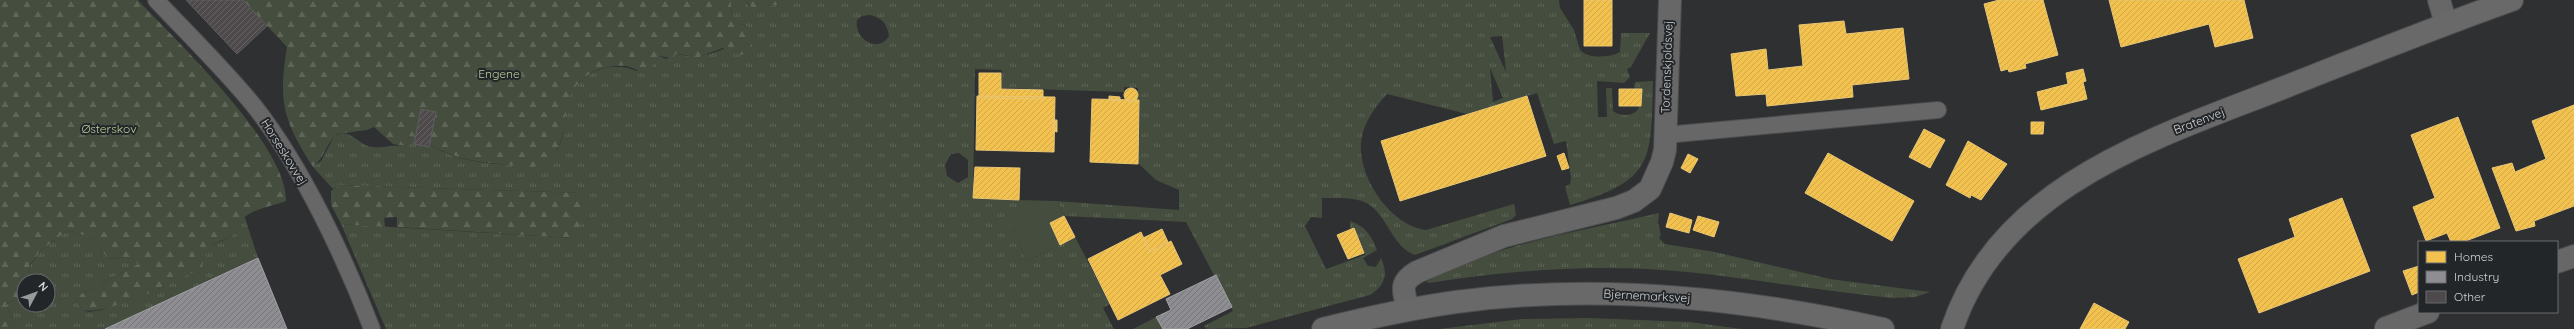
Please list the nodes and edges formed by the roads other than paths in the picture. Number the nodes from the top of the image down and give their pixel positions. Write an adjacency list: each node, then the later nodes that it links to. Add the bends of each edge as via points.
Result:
1 (156, 0): 13 (lane, Horseskovvej, via 241,91 274,134 308,191 347,269)
2 (1670, 0): 7 (street, Tordenskjoldsvej)
3 (2440, 0): 5 (street)
4 (2512, 0): 5 (street, Bratenvej)
5 (2446, 24): 16 (street, Bratenvej, via 2160,136 2103,162 2033,212 2008,236 1976,278)
6 (1938, 110): 7 (lane)
7 (1665, 135): 10 (street, via 1662,162 1650,189 1643,196 1616,208 1504,236 1430,265 1407,277 1404,283)
8 (2574, 256): 9 (street)
9 (2558, 262)
10 (1408, 310): 14 (street, Bjernemarksvej); 15 (street, Bjernemarksvej, via 1513,296 1626,295 1700,299 1769,308)
11 (2425, 313): 12 (street)
12 (2386, 328)
13 (372, 329)
14 (1323, 329)
15 (1883, 329)
16 (1952, 329)

